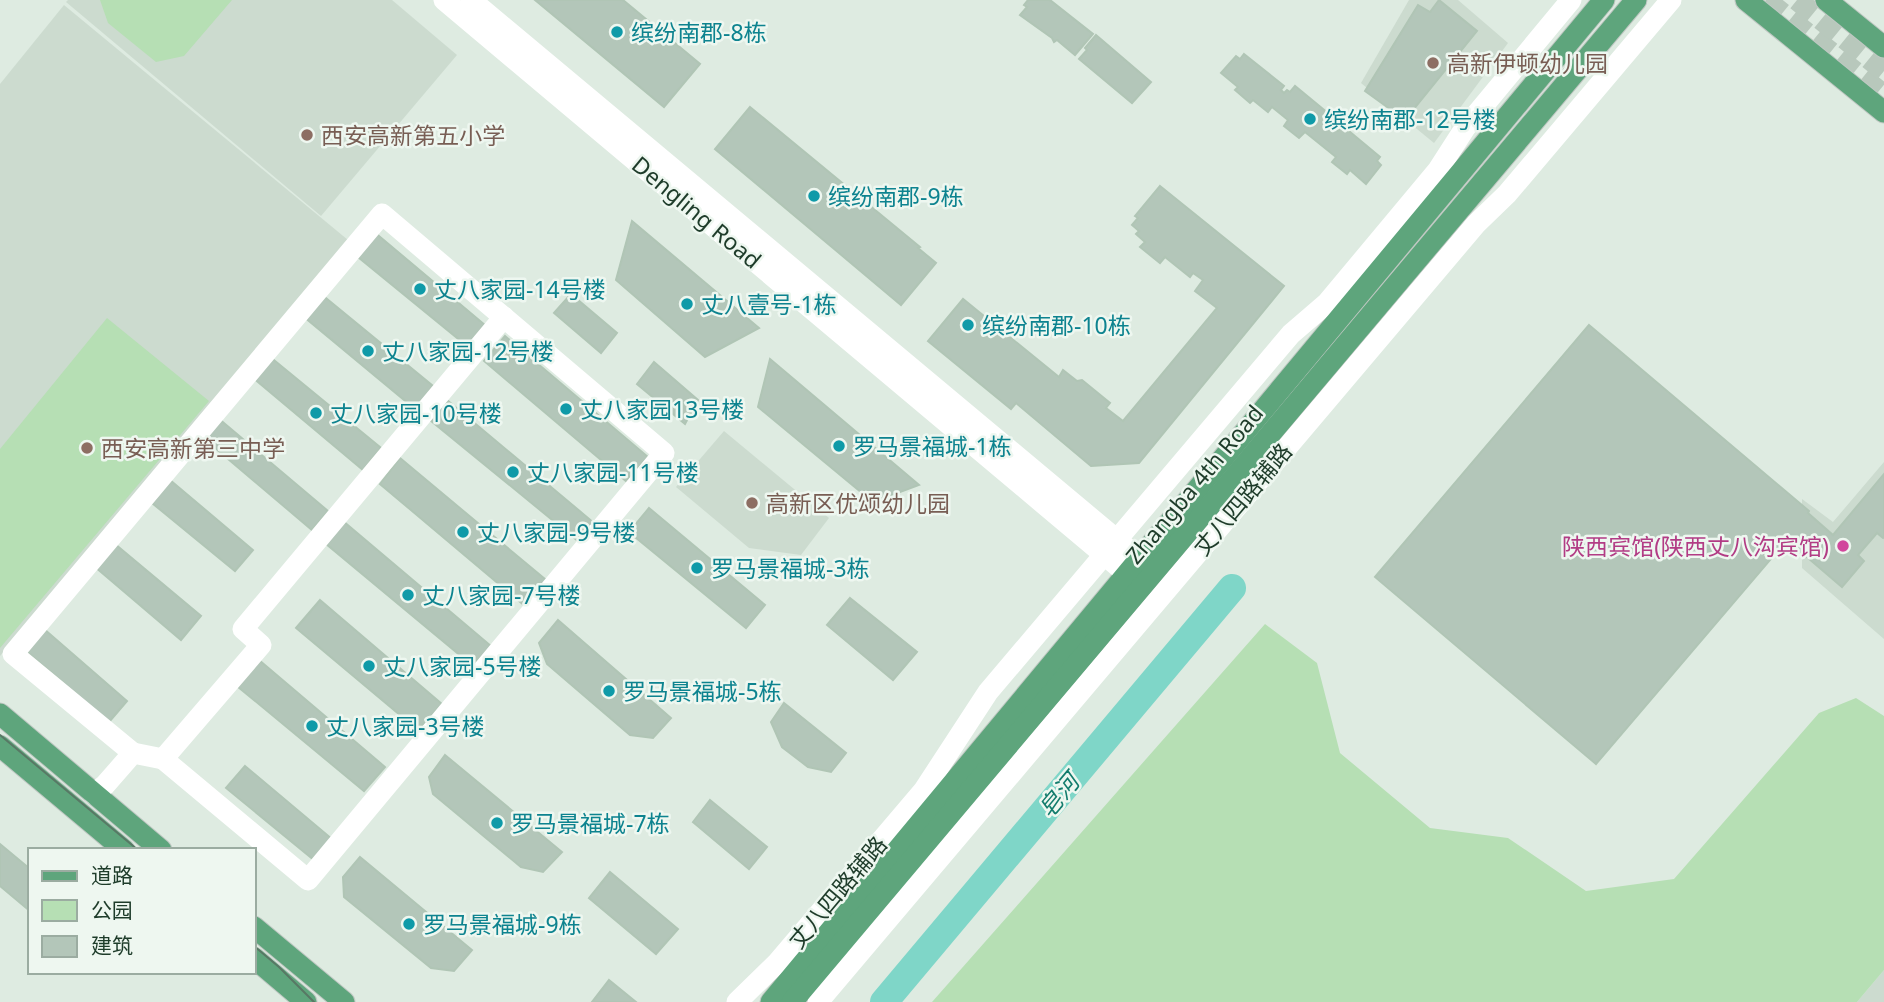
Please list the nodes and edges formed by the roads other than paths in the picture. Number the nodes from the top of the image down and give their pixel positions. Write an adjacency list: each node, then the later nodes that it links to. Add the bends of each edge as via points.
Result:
1 (444, 0): 12 (street, Dengling Road)
2 (471, 0): 12 (street, Dengling Road)
3 (1572, 0): 12 (street, 丈八四路辅路, via 1336,293 1291,334)
4 (1604, 0): 13 (main road, Zhangba 4th Road)
5 (1636, 0): 13 (main road, Zhangba 4th Road)
6 (1671, 0): 28 (street, 丈八四路辅路)
7 (1746, 0): 10 (main road)
8 (1826, 0): 9 (main road)
9 (1884, 47)
10 (1884, 112)
11 (503, 317): 16 (street, via 382,214 13,654); 17 (street, via 243,629 261,645); 17 (street, via 664,453 308,880)
12 (1111, 547): 13 (street, Dengling Road); 25 (street, 丈八四路辅路, via 988,692 924,790 777,963)
13 (1141, 573): 26 (main road, Zhangba 4th Road); 27 (main road, Zhangba 4th Road)
14 (0, 714): 18 (main road)
15 (0, 746): 19 (main road)
16 (134, 753): 17 (street); 18 (street)
17 (163, 759)
18 (94, 794): 20 (main road)
19 (122, 848)
20 (159, 848)
21 (256, 929): 24 (main road)
22 (256, 960): 23 (main road)
23 (306, 1002)
24 (344, 1002)
25 (737, 1002)
26 (771, 1002)
27 (792, 1002)
28 (818, 1002)

